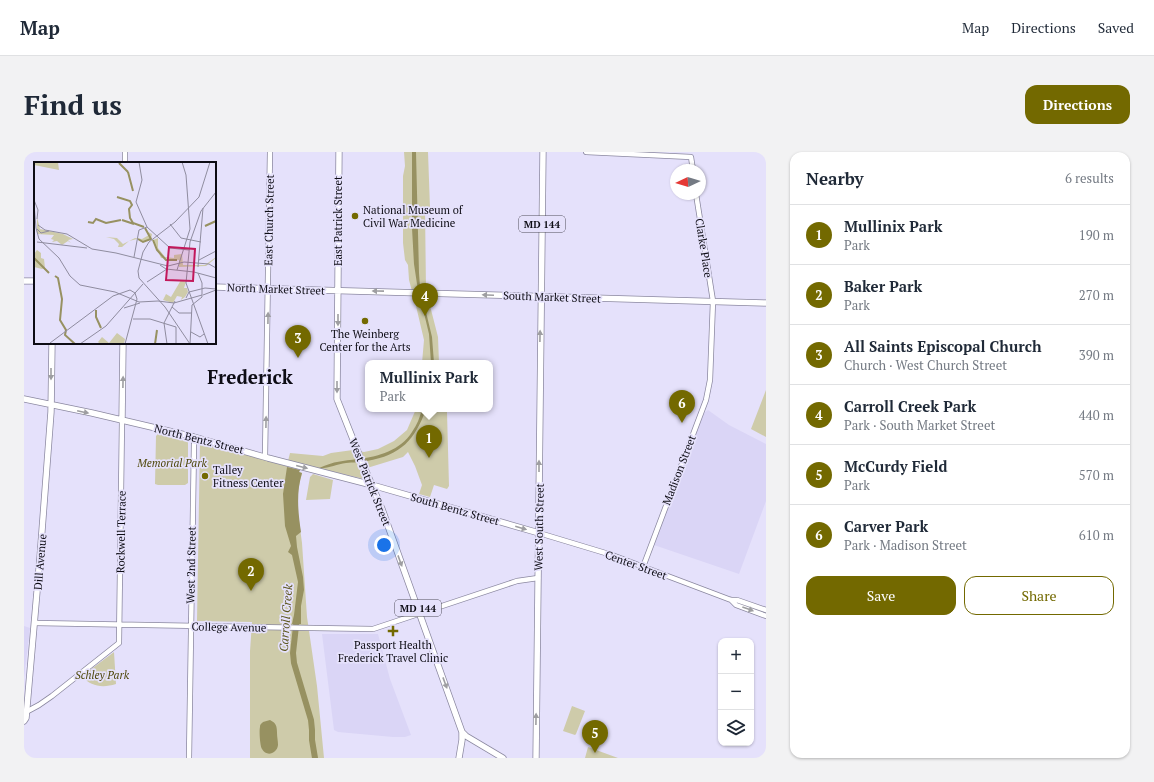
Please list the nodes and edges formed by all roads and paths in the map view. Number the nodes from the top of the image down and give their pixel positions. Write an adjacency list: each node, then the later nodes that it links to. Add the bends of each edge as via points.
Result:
1 (270, 152): 8 (street, East Church Street)
2 (339, 152): 9 (main road, East Patrick Street / MD 144)
3 (543, 152): 10 (main road, MD 144)
4 (586, 152): 5 (street, via 691,157)
5 (692, 164)
6 (697, 200): 11 (street, Clarke Place)
7 (216, 287): 8 (main road, North Market Street)
8 (268, 288): 9 (main road, North Market Street); 19 (street, East Church Street, one-way to 8)
9 (338, 291): 10 (main road, South Market Street, one-way to 9); 20 (main road, West Patrick Street / MD 144, one-way to 20, via 337,399)
10 (541, 296): 11 (main road, South Market Street); 21 (main road, West South Street / MD 144, one-way to 10)
11 (713, 301): 12 (main road, South Market Street); 22 (street, Madison Street, via 708,392)
12 (766, 303)
13 (52, 344): 16 (main road, Dill Avenue, one-way to 16)
14 (123, 344): 17 (main road, one-way to 14)
15 (24, 399): 16 (main road, North Bentz Street)
16 (51, 405): 17 (main road, North Bentz Street, one-way to 17); 28 (main road, Dill Avenue)
17 (122, 420): 19 (main road, North Bentz Street); 29 (street, Rockwell Terrace)
18 (194, 444): 30 (street, West 2nd Street)
19 (264, 457): 20 (main road, North Bentz Street, one-way to 20)
20 (372, 485): 21 (main road, South Bentz Street, one-way to 21); 26 (main road, West Patrick Street / MD 144, one-way to 26)
21 (539, 533): 22 (street, Center Street); 23 (main road, West South Street / MD 144)
22 (643, 567): 24 (street, Center Street)
23 (538, 578): 26 (street, College Avenue, via 518,581); 36 (main road, West South Street / MD 144, one-way to 23)
24 (732, 600): 25 (street, Center Street); 27 (street, Center Street, one-way to 27, via 736,605)
25 (766, 610)
26 (420, 614): 30 (street, College Avenue, via 374,629); 32 (main road, West Patrick Street / MD 144, one-way to 32)
27 (766, 616)
28 (35, 623): 29 (street, College Avenue); 31 (main road, Dill Avenue)
29 (120, 624): 30 (street, College Avenue); 31 (street, Rockwell Terrace, via 119,643)
30 (191, 626): 33 (street, West 2nd Street)
31 (25, 717)
32 (462, 732): 34 (main road, West Patrick Street / MD 144); 35 (main road)
33 (189, 758)
34 (459, 758)
35 (504, 758)
36 (536, 758)

